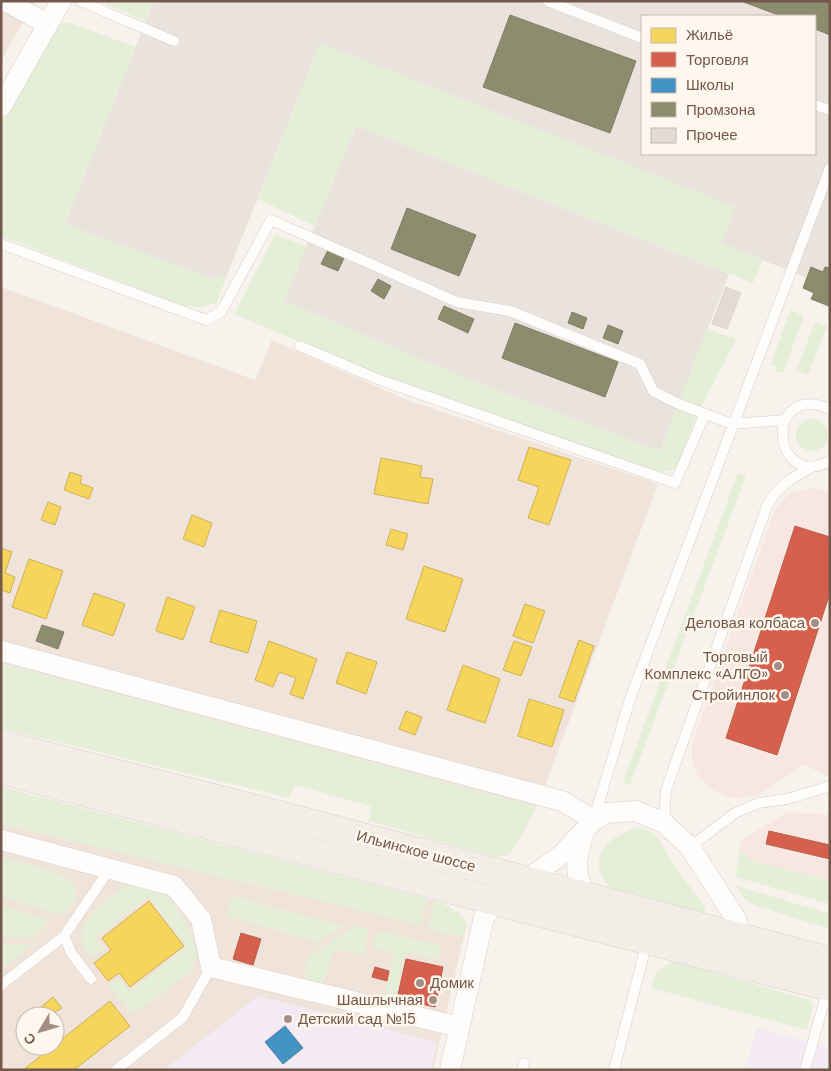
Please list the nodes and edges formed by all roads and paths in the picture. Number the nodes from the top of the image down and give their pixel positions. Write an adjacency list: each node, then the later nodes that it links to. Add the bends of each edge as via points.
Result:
1 (6, 1): 5 (street)
2 (62, 1): 5 (street)
3 (80, 1): 7 (lane)
4 (548, 1): 6 (lane)
5 (47, 24): 9 (street)
6 (641, 38)
7 (174, 41)
8 (816, 104): 10 (lane)
9 (1, 107)
10 (830, 110)
11 (830, 168): 17 (lane)
12 (1, 244): 15 (lane, via 206,320 221,312 271,220 457,302 510,311 640,364 652,391)
13 (300, 346): 15 (lane, via 380,380 676,483)
14 (830, 409): 16 (lane, via 808,404 793,411)
15 (705, 414): 17 (lane)
16 (785, 420): 17 (lane); 19 (lane, via 781,431 782,443 788,455)
17 (732, 424): 25 (lane, via 630,699)
18 (830, 461): 19 (lane)
19 (812, 467): 24 (lane, via 784,482 767,506 666,790)
20 (1, 651): 25 (street, via 562,801)
21 (1, 744): 30 (main road, Ильинское шоссе)
22 (1, 770): 32 (main road, Ильинское шоссе)
23 (830, 786): 27 (lane, via 759,803 735,813)
24 (664, 823): 25 (street, via 651,816 622,810 606,813); 27 (street)
25 (589, 824): 28 (street); 33 (street, via 576,859 578,879)
26 (1, 840): 29 (street)
27 (690, 847): 37 (street, via 736,919)
28 (561, 855): 30 (street, via 538,868); 31 (street)
29 (111, 867): 36 (lane); 41 (street, via 174,886 201,919)
30 (496, 872): 31 (main road, Ильинское шоссе)
31 (527, 880): 33 (main road, Ильинское шоссе); 34 (street)
32 (446, 887): 34 (main road, Ильинское шоссе); 39 (street, via 471,909 478,920)
33 (587, 896): 37 (main road, Ильинское шоссе); 38 (street, via 603,915)
34 (498, 902): 35 (main road, Ильинское шоссе); 39 (street, via 484,917)
35 (532, 911): 38 (main road, Ильинское шоссе); 39 (street, via 511,914 498,921)
36 (64, 936): 42 (lane, via 72,954); 44 (lane)
37 (739, 937): 40 (street, via 738,944 729,953); 43 (main road, Ильинское шоссе)
38 (647, 941): 40 (main road, Ильинское шоссе); 48 (lane)
39 (479, 942): 45 (street)
40 (712, 957): 43 (main road, Ильинское шоссе)
41 (211, 967): 45 (street); 46 (lane, via 183,1017)
42 (91, 979)
43 (829, 979): 49 (lane)
44 (1, 985)
45 (460, 1027): 47 (street)
46 (116, 1070)
47 (450, 1070)
48 (614, 1070)
49 (805, 1070)

